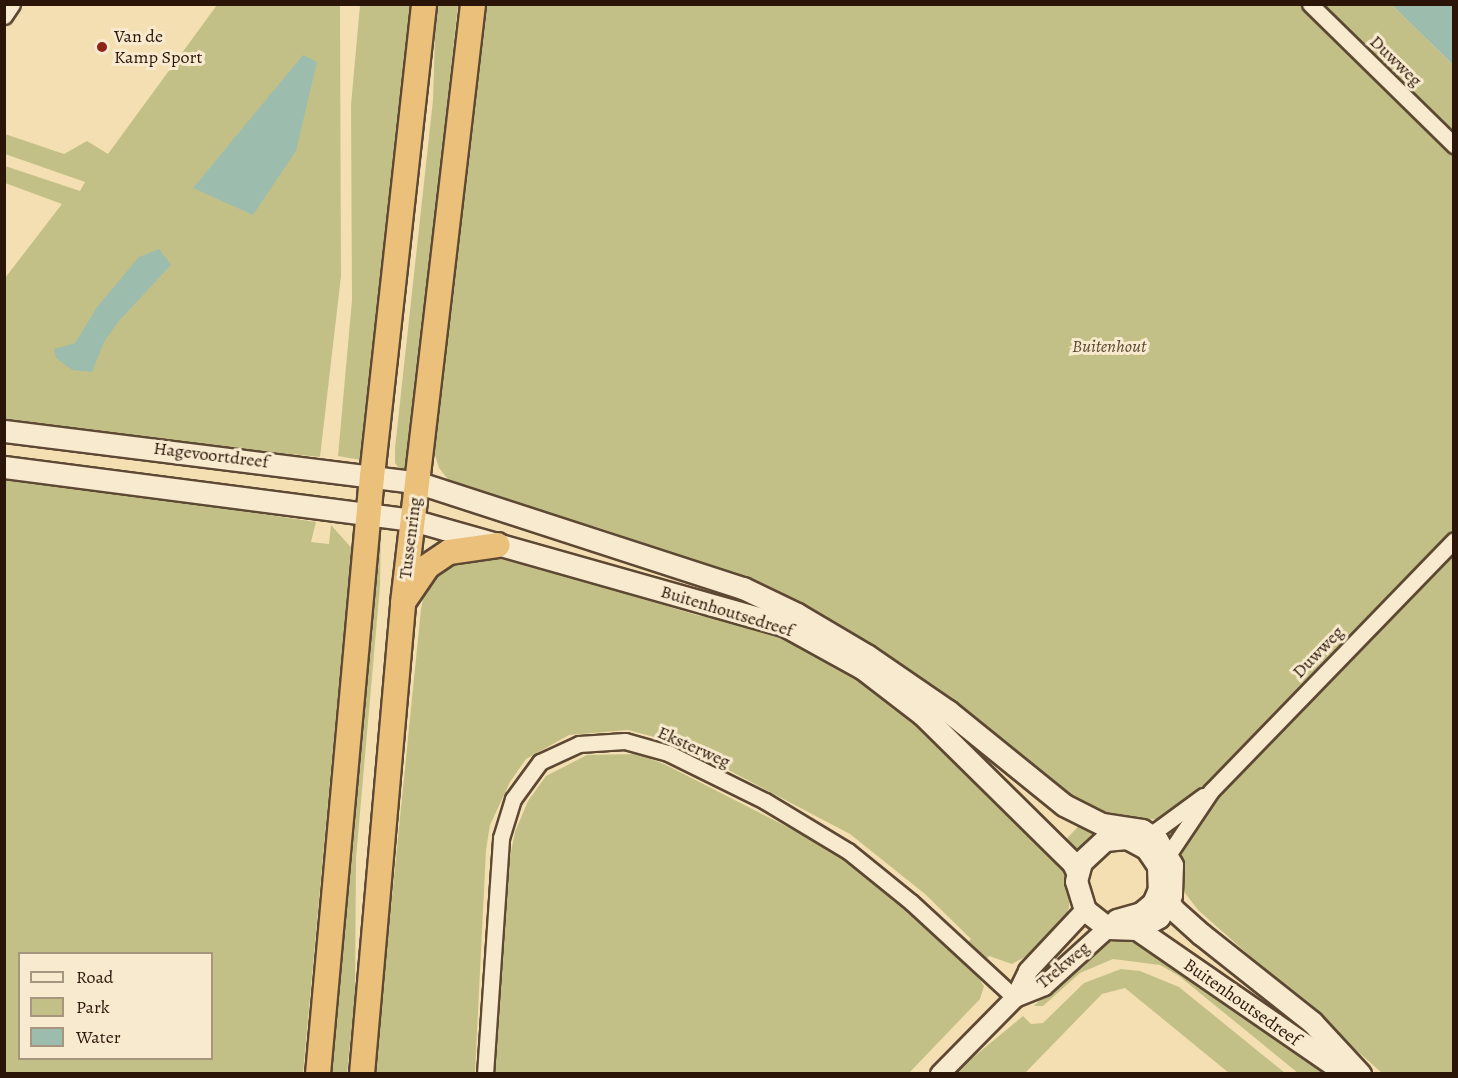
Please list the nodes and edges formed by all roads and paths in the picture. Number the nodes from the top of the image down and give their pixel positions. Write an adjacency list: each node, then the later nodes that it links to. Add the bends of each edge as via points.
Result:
1 (12, 4): 5 (street)
2 (424, 4): 9 (highway)
3 (473, 4): 10 (highway, Tussenring)
4 (1310, 4): 6 (street, Duwweg)
5 (4, 16)
6 (1454, 145)
7 (4, 431): 9 (main road, Hagevoortdreef)
8 (4, 467): 11 (main road)
9 (372, 476): 10 (main road, Hagevoortdreef); 11 (highway)
10 (417, 482): 12 (highway, Tussenring); 16 (main road, Buitenhoutsedreef, via 742,588)
11 (368, 513): 12 (main road, Buitenhoutsedreef); 28 (highway)
12 (412, 520): 14 (main road, Buitenhoutsedreef); 15 (highway, Tussenring)
13 (1454, 540): 18 (street, Duwweg)
14 (498, 545): 15 (highway, via 450,552 428,566); 16 (main road, Buitenhoutsedreef, via 735,610)
15 (403, 603): 29 (highway, Tussenring)
16 (832, 643): 17 (main road, Buitenhoutsedreef)
17 (865, 662): 19 (main road, Buitenhoutsedreef, via 948,711 1064,805); 22 (main road, Buitenhoutsedreef, via 1073,863)
18 (1211, 790): 20 (street, Duwweg); 21 (street, Duwweg)
19 (1109, 833): 20 (main road, via 1133,827); 22 (main road, via 1088,853)
20 (1144, 838): 21 (main road); 23 (main road)
21 (1168, 855): 23 (main road)
22 (1077, 872): 24 (main road, via 1077,891)
23 (1167, 893): 25 (main road, via 1148,909 1117,920); 26 (main road, via 1159,917); 33 (main road, Buitenhoutsedreef, via 1241,963 1312,1022)
24 (1085, 910): 25 (main road); 27 (street, Trekweg, via 1028,971)
25 (1108, 928): 26 (main road); 27 (street, Trekweg, via 1044,986)
26 (1137, 929): 32 (main road, Buitenhoutsedreef)
27 (1015, 998): 30 (street, Eksterweg, via 911,902 848,851 765,801 668,753 625,741 579,744 540,762 513,799 501,838); 31 (street, Trekweg)
28 (318, 1074)
29 (362, 1074)
30 (485, 1074)
31 (940, 1074)
32 (1347, 1074)
33 (1360, 1074)

